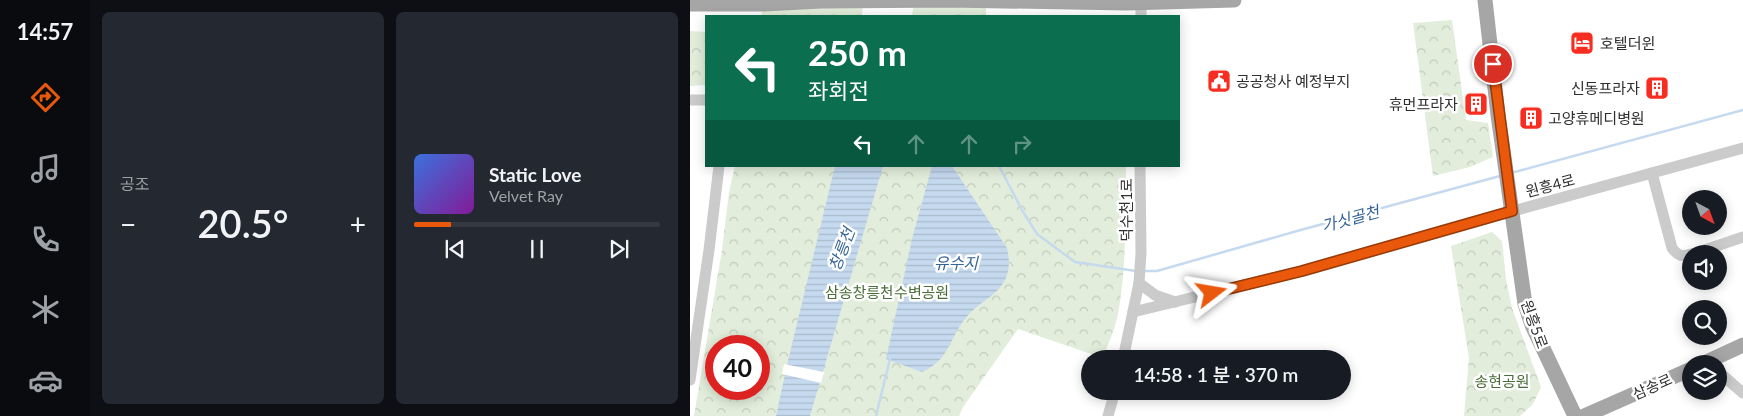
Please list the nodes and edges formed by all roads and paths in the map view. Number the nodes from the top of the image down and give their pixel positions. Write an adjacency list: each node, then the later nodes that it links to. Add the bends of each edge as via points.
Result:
1 (952, 0): 2 (main road); 7 (main road, via 821,1)
2 (996, 0): 6 (main road)
3 (1234, 0): 6 (main road)
4 (1485, 0): 14 (main road, 원흥5로)
5 (690, 4): 7 (main road)
6 (1141, 6)
7 (735, 7)
8 (690, 100): 9 (street)
9 (705, 100)
10 (1743, 148): 13 (street, 원흥4로)
11 (719, 167): 26 (street)
12 (1140, 167): 18 (street, 덕수천1로)
13 (1652, 173): 14 (street, 원흥4로); 17 (street, via 1672,248)
14 (1511, 204): 19 (street, 원흥4로, via 1302,271); 30 (main road, 원흥5로, via 1525,304)
15 (1743, 237): 16 (street)
16 (1719, 245)
17 (1682, 256)
18 (1141, 286): 19 (street); 20 (street)
19 (1175, 302): 20 (street, 원흥4로)
20 (1133, 312): 22 (street)
21 (1743, 345): 23 (main road)
22 (1125, 350)
23 (1722, 355)
24 (1682, 373): 31 (main road, 삼송로)
25 (1727, 379): 27 (street)
26 (690, 380)
27 (1743, 393)
28 (1112, 400): 29 (street)
29 (1108, 416)
30 (1575, 416)
31 (1584, 416)

